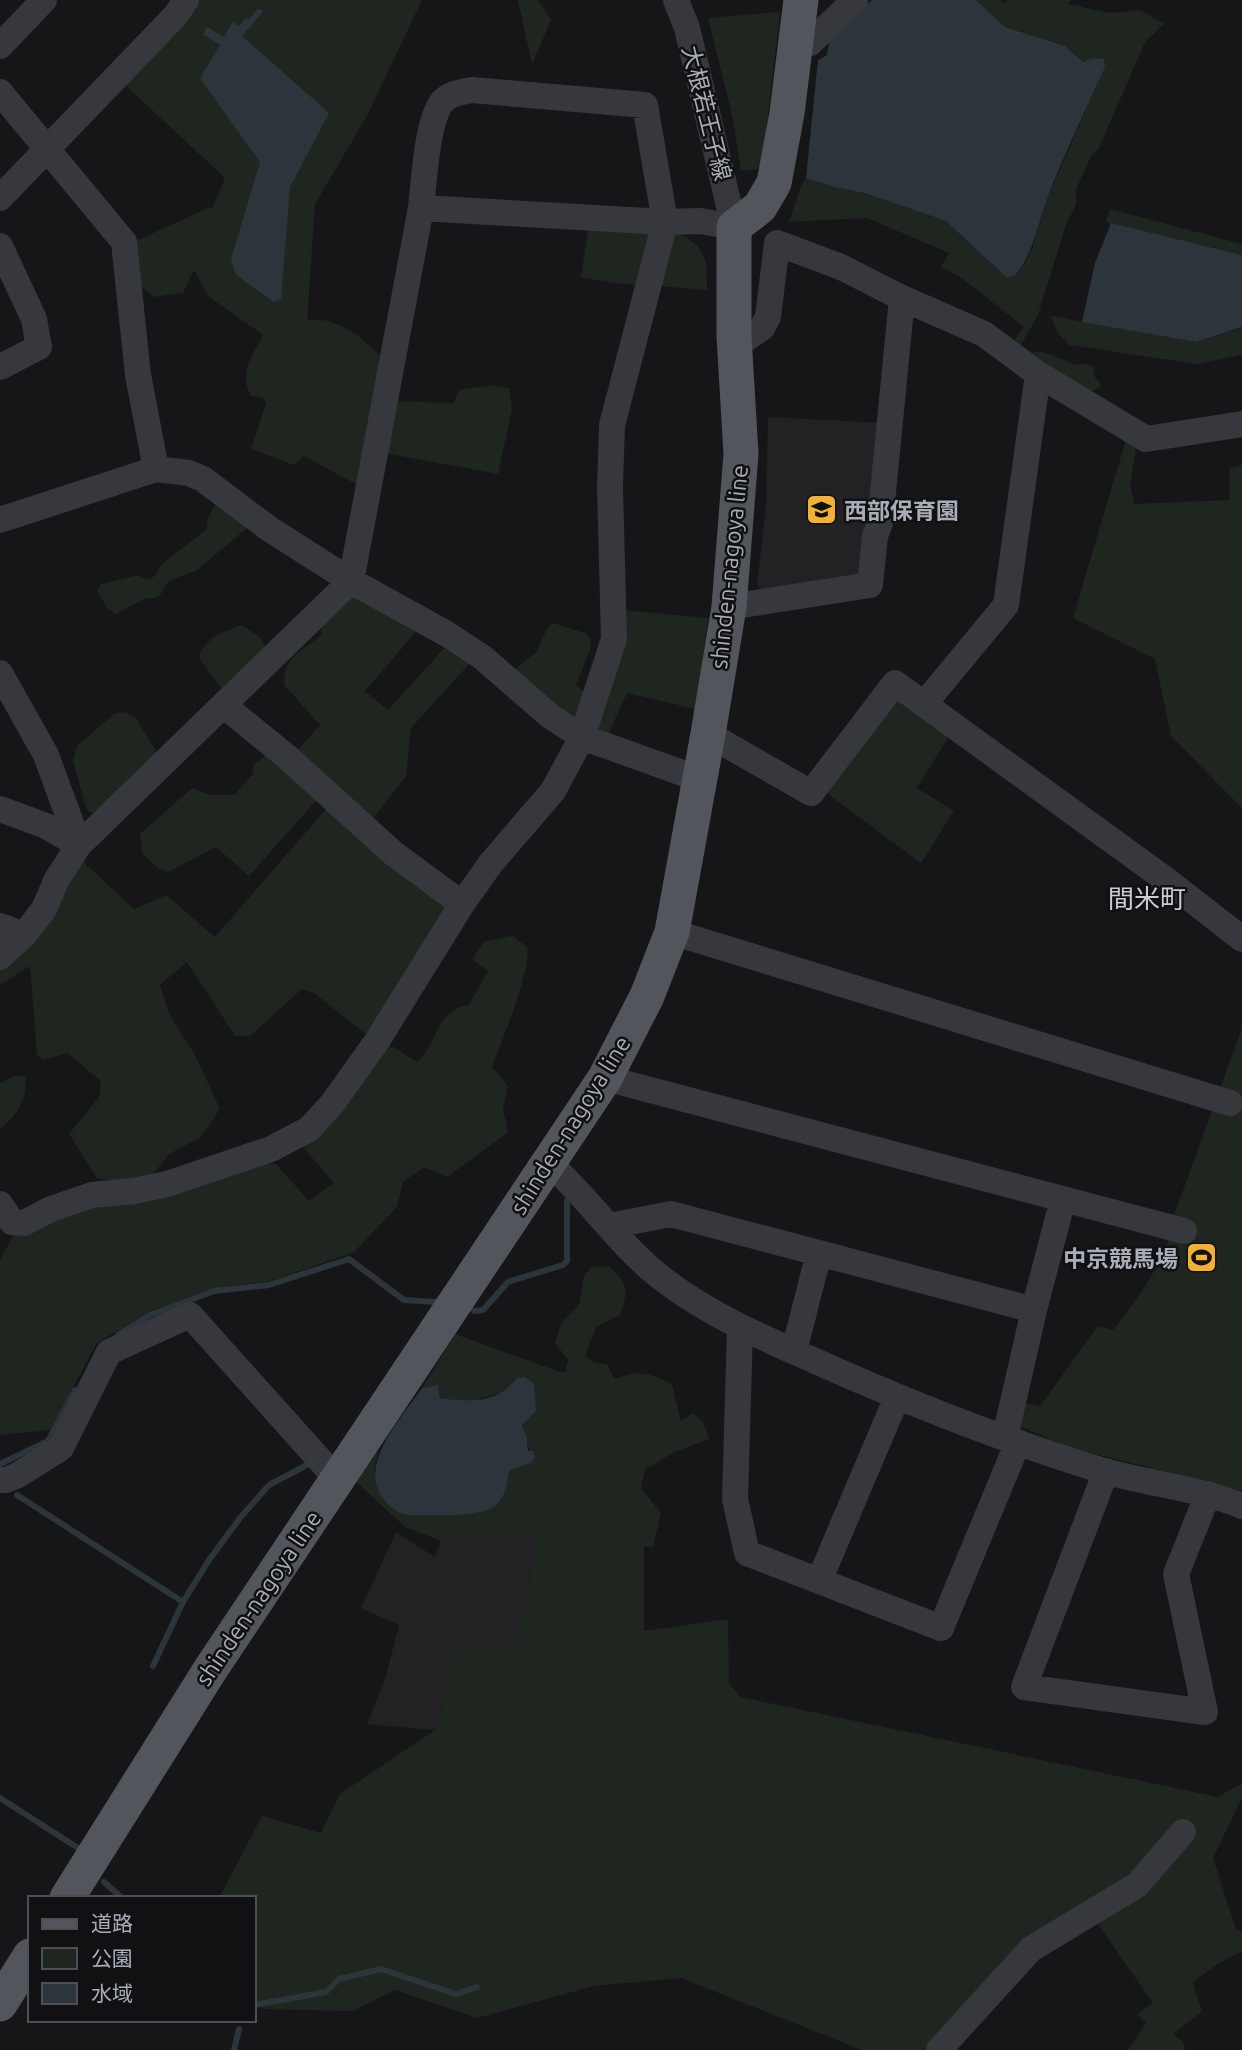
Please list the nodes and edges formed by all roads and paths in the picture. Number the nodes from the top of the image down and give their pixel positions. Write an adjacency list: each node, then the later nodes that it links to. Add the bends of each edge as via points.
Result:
1 (44, 0): 7 (street)
2 (186, 0): 9 (street)
3 (676, 0): 13 (street, 大根若王子線, via 687,28)
4 (801, 0): 6 (main road)
5 (855, 0): 6 (street, via 810,43)
6 (796, 42): 13 (main road, via 774,183 760,207)
7 (0, 46)
8 (0, 92): 9 (street)
9 (48, 151): 10 (street); 20 (street, via 124,242 138,375)
10 (0, 198)
11 (421, 208): 12 (street); 12 (street, via 433,118 454,93 472,90 645,105); 22 (street)
12 (665, 222): 13 (street, via 700,221); 29 (street, via 611,425 614,639)
13 (734, 227): 16 (main road, shinden-nagoya line)
14 (0, 246): 17 (street, via 34,320 39,347)
15 (902, 298): 16 (street, via 841,267 777,243 768,317 762,328); 18 (street, via 984,334); 23 (street, via 870,585)
16 (735, 346): 23 (main road, shinden-nagoya line, via 741,454)
17 (0, 368)
18 (1038, 374): 19 (street, via 1146,439); 26 (street, via 1006,605)
19 (1242, 424)
20 (156, 469): 21 (street); 22 (street, via 203,479)
21 (0, 520)
22 (351, 581): 27 (street); 29 (street, via 482,657 550,716)
23 (729, 607): 28 (main road, shinden-nagoya line)
24 (0, 673): 25 (street)
25 (8, 695): 32 (street, via 46,755)
26 (926, 703): 28 (street, via 895,683 811,793); 37 (street)
27 (223, 705): 32 (street); 33 (street, via 393,853)
28 (708, 734): 30 (main road, shinden-nagoya line)
29 (582, 737): 30 (street); 33 (street, via 553,791)
30 (699, 779): 35 (main road, shinden-nagoya line)
31 (0, 809): 32 (street, via 46,826)
32 (79, 845): 36 (street, via 44,909)
33 (462, 904): 43 (street, via 377,1041 309,1129 271,1149 167,1184 92,1195 24,1223 12,1222)
34 (0, 926): 36 (street)
35 (672, 932): 39 (main road, shinden-nagoya line, via 647,996); 40 (street)
36 (24, 935): 38 (street)
37 (1242, 939)
38 (0, 957)
39 (605, 1078): 41 (main road, shinden-nagoya line); 42 (street)
40 (1230, 1103)
41 (549, 1163): 44 (street); 54 (main road, shinden-nagoya line)
42 (1063, 1199): 45 (street); 47 (street)
43 (0, 1204)
44 (608, 1226): 46 (street, via 671,1214); 48 (street, via 666,1282)
45 (1184, 1231)
46 (818, 1253): 47 (street); 49 (street)
47 (1034, 1310): 51 (street)
48 (740, 1328): 49 (street); 58 (street, via 735,1499 747,1553)
49 (794, 1351): 50 (street)
50 (897, 1397): 51 (street); 58 (street)
51 (1011, 1439): 52 (street); 58 (street, via 941,1628)
52 (1106, 1471): 55 (street); 55 (street, via 1024,1687 1205,1712 1176,1574)
53 (9, 1477): 54 (street, via 61,1448 109,1352 190,1315); 56 (street)
54 (337, 1479): 60 (main road, shinden-nagoya line)
55 (1208, 1494): 57 (street)
56 (0, 1502)
57 (1242, 1506)
58 (819, 1581)
59 (1183, 1832): 63 (street, via 1137,1885 1031,1949)
60 (67, 1896)
61 (28, 1959): 62 (main road)
62 (0, 2004)
63 (939, 2050)

